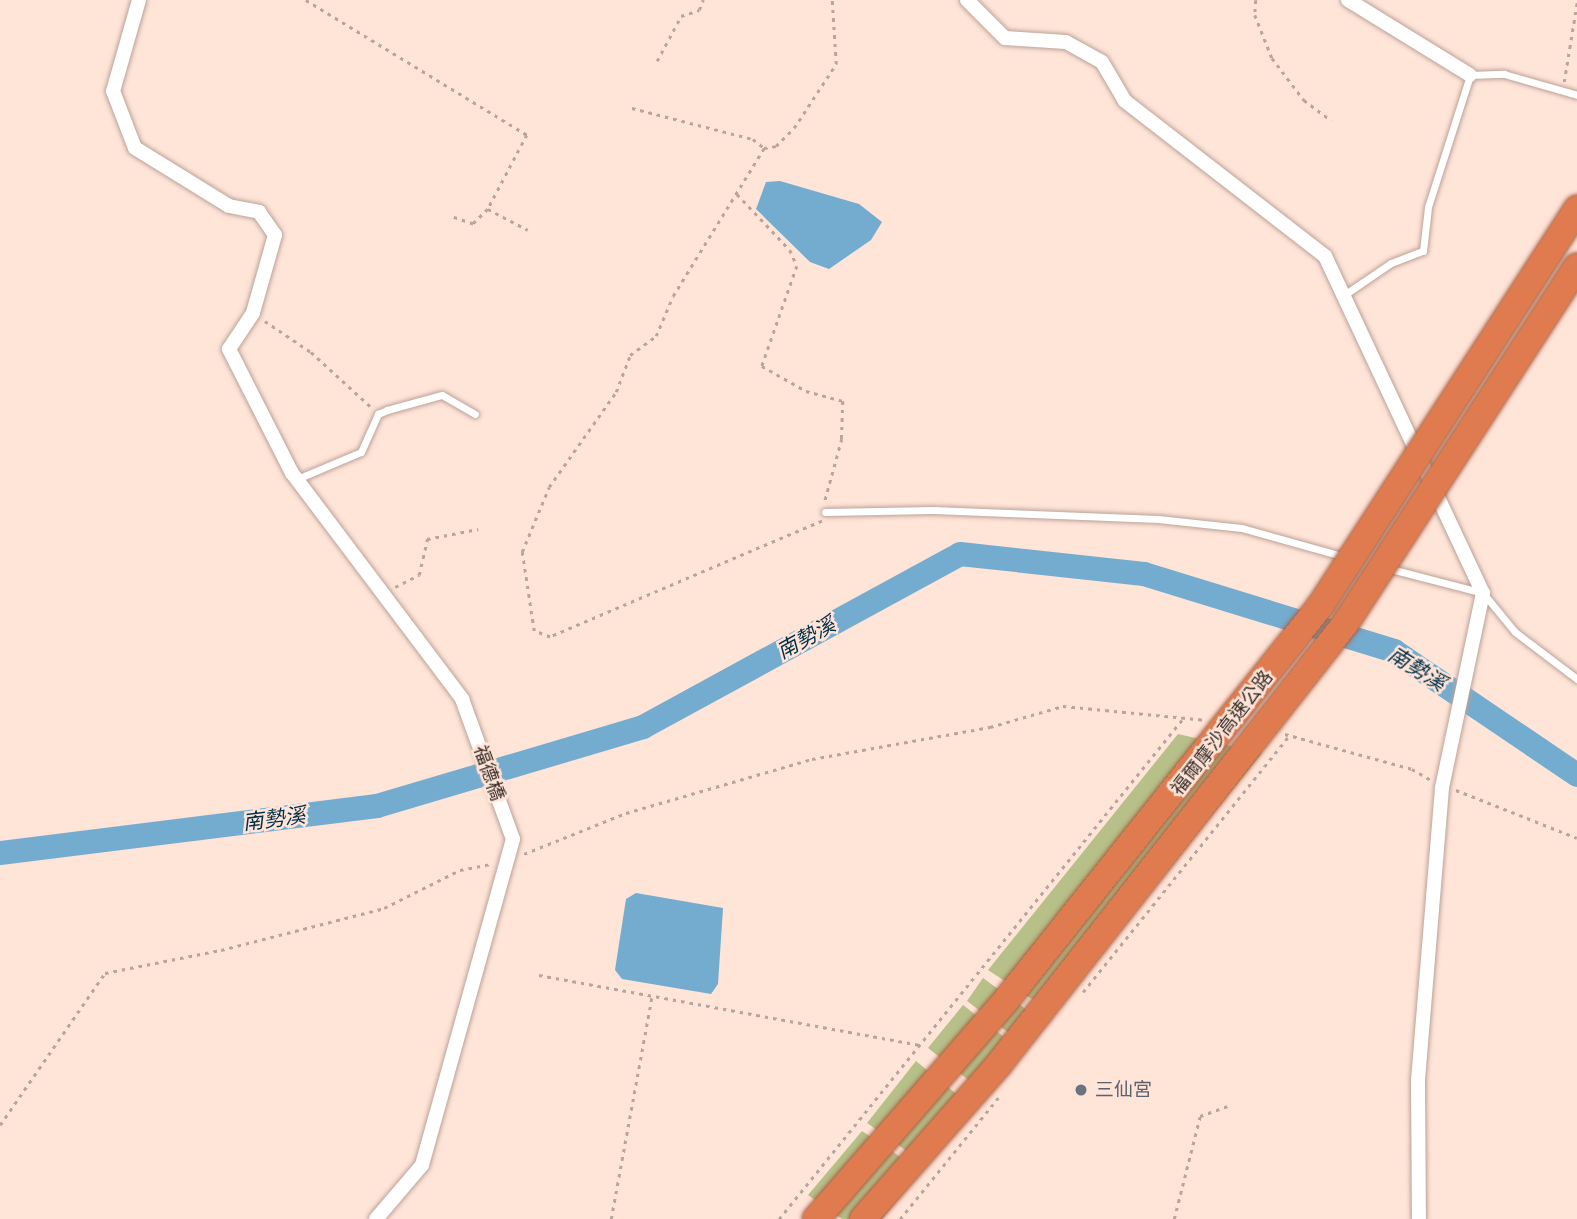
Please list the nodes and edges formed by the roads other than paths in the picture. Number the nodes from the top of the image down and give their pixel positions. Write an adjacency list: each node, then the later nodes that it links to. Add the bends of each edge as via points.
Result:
1 (139, 0): 10 (street, 福德橋, via 113,92 135,148 229,206 259,212 275,236 253,313 229,349)
2 (967, 0): 8 (street, via 1005,38 1066,42 1102,62 1125,101 1325,256)
3 (1348, 0): 4 (street)
4 (1470, 75): 5 (lane, via 1504,74); 8 (lane, via 1428,207 1423,251 1391,262)
5 (1577, 95)
6 (1577, 209): 17 (highway, 福爾摩沙高速公路, bridge, via 1312,616 1007,999)
7 (1577, 267): 18 (highway, 福爾摩沙高速公路, bridge, via 1345,624 999,1063)
8 (1347, 293): 14 (street)
9 (475, 414): 10 (lane, via 442,395 378,415 361,452)
10 (297, 480): 16 (street, 福德橋, via 462,699 513,839 422,1165)
11 (825, 512): 12 (lane, via 946,510 1158,519 1242,528)
12 (1360, 561)
13 (1373, 564): 14 (lane)
14 (1483, 593): 15 (lane, via 1515,632); 19 (street, via 1443,783 1418,1082)
15 (1577, 679)
16 (376, 1219)
17 (816, 1219)
18 (863, 1219)
19 (1419, 1219)

